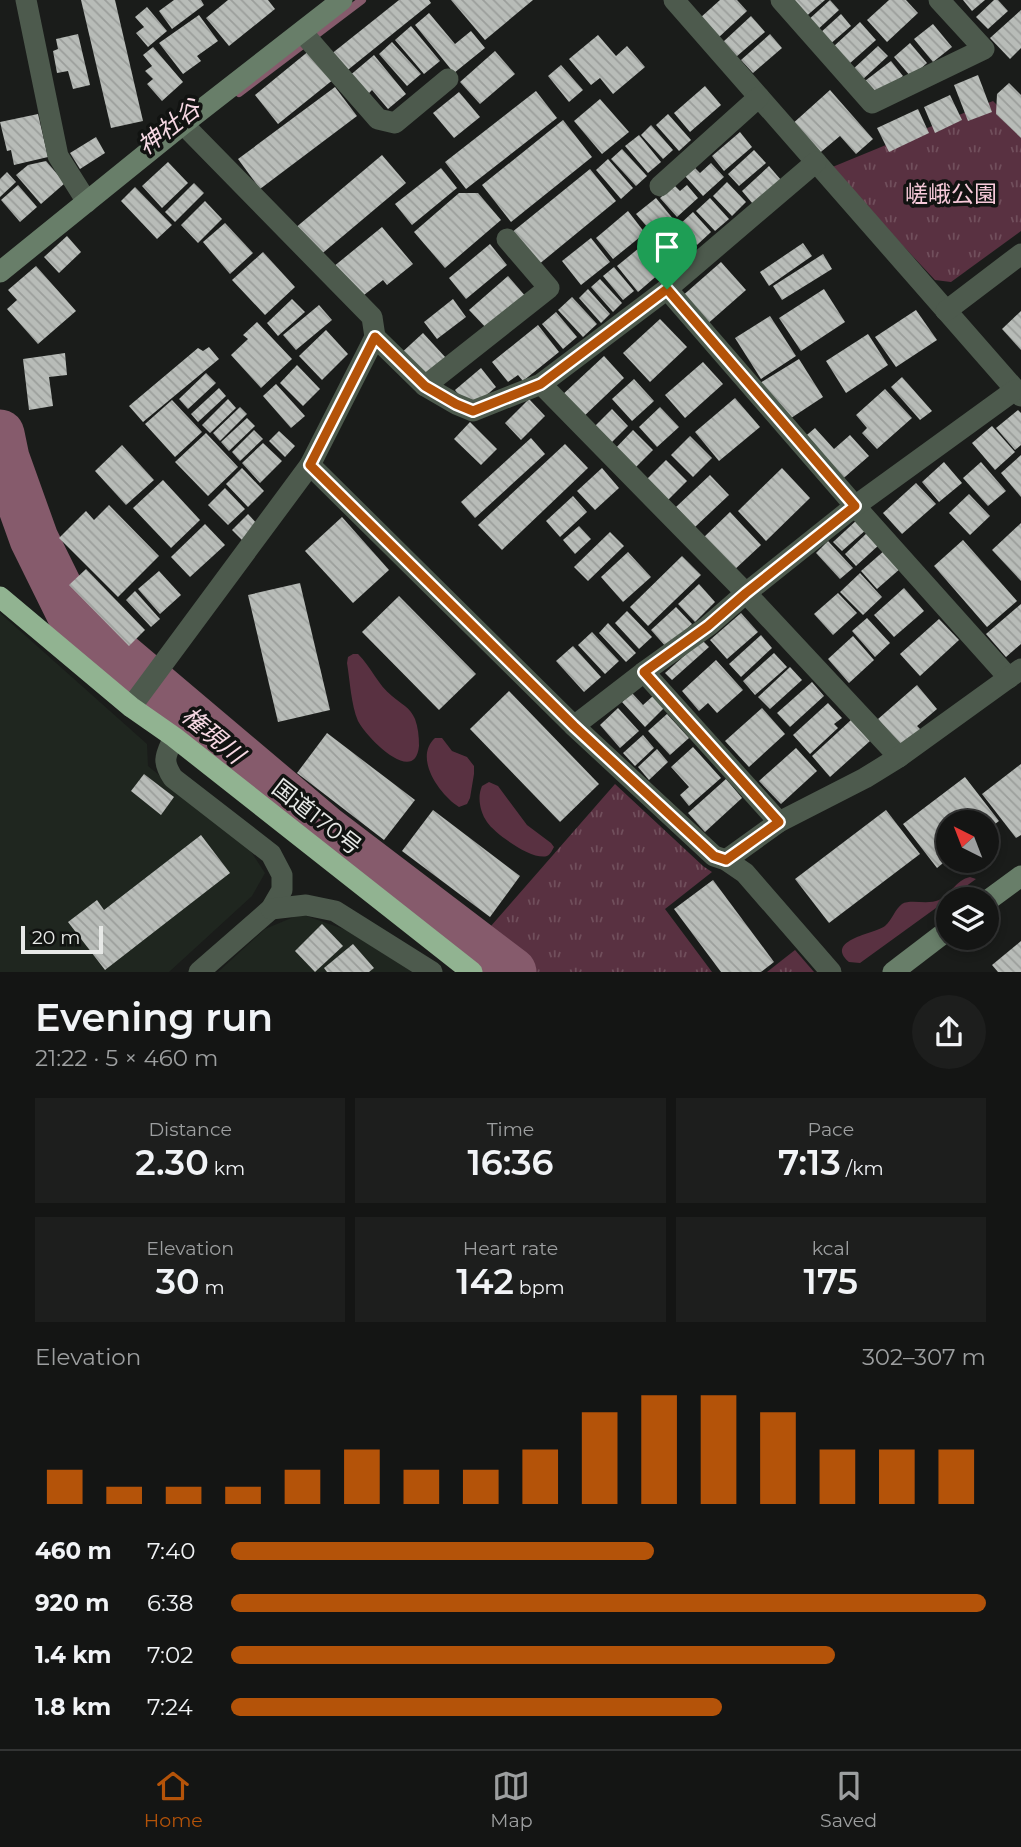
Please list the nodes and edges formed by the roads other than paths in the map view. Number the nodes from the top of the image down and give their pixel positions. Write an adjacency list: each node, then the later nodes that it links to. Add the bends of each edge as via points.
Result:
1 (26, 0): 12 (street, via 58,156)
2 (342, 0): 6 (street)
3 (781, 0): 4 (street, via 872,103 984,49)
4 (939, 0)
5 (682, 2): 8 (street)
6 (302, 32): 7 (street, via 378,119 395,123); 9 (street)
7 (448, 79)
8 (759, 97): 10 (street); 11 (street)
9 (184, 125): 12 (street); 18 (street, via 372,317)
10 (816, 162): 16 (street); 17 (street)
11 (660, 186)
12 (86, 202): 15 (street)
13 (507, 239): 20 (street, via 550,288)
14 (1021, 254): 17 (street)
15 (0, 272)
16 (667, 289): 19 (street); 23 (street)
17 (946, 311): 21 (street)
18 (375, 337): 20 (street); 22 (street)
19 (541, 384): 20 (street, via 473,411); 24 (street)
20 (425, 386)
21 (1018, 393): 23 (street)
22 (310, 465): 28 (street); 29 (street)
23 (855, 506): 24 (street); 27 (street)
24 (746, 593): 26 (street); 31 (street)
25 (0, 597): 28 (highway, 国道170号)
26 (644, 672): 29 (street); 32 (street)
27 (1015, 674): 31 (street)
28 (135, 702): 30 (highway, 国道170号)
29 (574, 726): 33 (street, via 714,856)
30 (174, 737): 36 (street, via 166,757 173,778 271,854 282,875 282,890); 40 (highway, 国道170号)
31 (899, 757): 32 (street)
32 (779, 822): 33 (street)
33 (726, 860): 41 (street, via 745,873)
34 (1021, 876): 35 (street)
35 (999, 892)
36 (271, 909): 38 (street); 39 (street, via 306,905 335,911)
37 (936, 939): 42 (street)
38 (199, 972)
39 (432, 972)
40 (472, 972)
41 (831, 972)
42 (893, 972)

